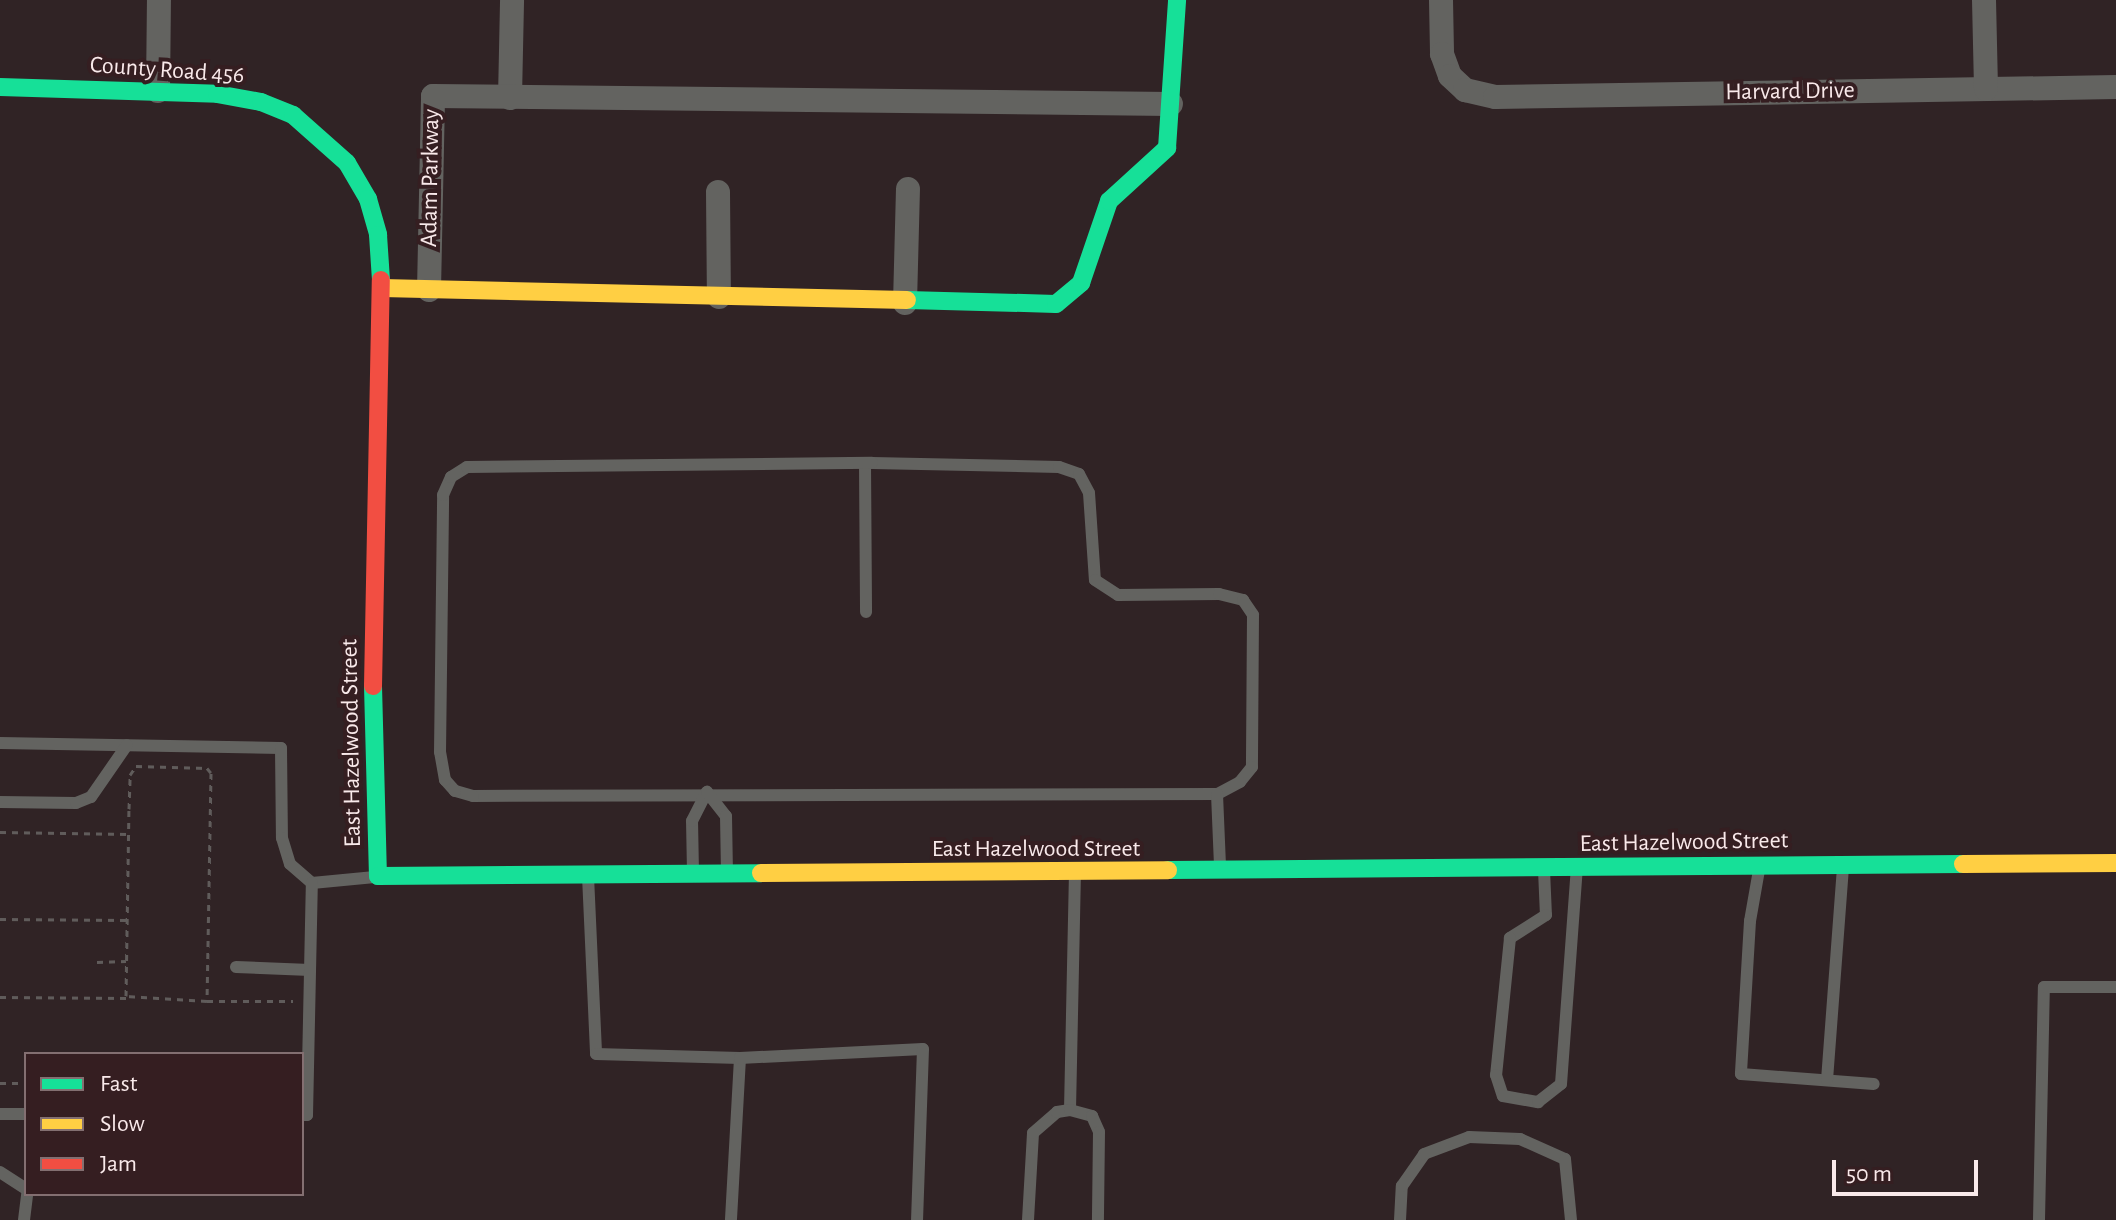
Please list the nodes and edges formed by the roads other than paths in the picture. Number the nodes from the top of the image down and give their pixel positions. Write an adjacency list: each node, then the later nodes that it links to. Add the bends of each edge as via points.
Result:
1 (159, 0): 9 (street)
2 (512, 0): 10 (street)
3 (1177, 0): 11 (street)
4 (1441, 0): 8 (street, Harvard Drive, via 1442,54 1450,76 1465,90 1495,97)
5 (1984, 0): 8 (street)
6 (0, 87): 9 (street, County Road 456)
7 (2116, 87): 8 (street, Harvard Drive)
8 (1986, 89)
9 (158, 91): 14 (street, County Road 456, via 261,102 293,115 321,137 347,163 368,199 378,235)
10 (510, 98): 11 (street); 15 (street, Adam Parkway, via 433,96)
11 (1171, 104): 17 (street, via 1167,148 1109,201 1081,283 1056,304)
12 (908, 189): 17 (street)
13 (718, 192): 16 (street)
14 (382, 288): 15 (street); 18 (street, County Road 456)
15 (429, 290): 16 (street)
16 (719, 297): 17 (street)
17 (905, 303)
18 (379, 454): 34 (street, East Hazelwood Street, via 373,665)
19 (865, 463): 20 (lane); 23 (lane, via 467,467 451,477 443,495 440,752 445,780 455,791 473,796); 24 (lane, via 1059,467 1079,474 1089,493 1095,580 1118,595 1219,594 1243,600 1253,615 1252,767 1240,782)
20 (866, 612)
21 (0, 743): 22 (lane)
22 (127, 745): 25 (lane, via 91,797 76,803); 37 (lane, via 281,748 283,853)
23 (707, 792): 24 (lane); 33 (lane, via 726,816); 36 (lane, via 692,821)
24 (1217, 794): 31 (lane)
25 (0, 802)
26 (2116, 863): 27 (street, East Hazelwood Street)
27 (1843, 865): 28 (street, East Hazelwood Street); 42 (lane)
28 (1760, 867): 29 (street, East Hazelwood Street); 42 (lane, via 1750,921 1741,1074)
29 (1577, 868): 30 (street, East Hazelwood Street); 30 (lane, via 1561,1084 1538,1102 1503,1096 1496,1075 1510,938 1546,915)
30 (1544, 869): 31 (street, East Hazelwood Street)
31 (1220, 872): 32 (street, East Hazelwood Street)
32 (1075, 874): 33 (street, East Hazelwood Street); 44 (lane)
33 (727, 875): 36 (street, East Hazelwood Street)
34 (378, 876): 35 (street, East Hazelwood Street); 37 (lane)
35 (588, 876): 36 (street, East Hazelwood Street); 41 (lane, via 596,1054)
36 (693, 876)
37 (312, 883): 39 (lane)
38 (236, 967): 39 (lane)
39 (310, 970): 47 (lane)
40 (2116, 987): 58 (lane, via 2044,987)
41 (740, 1058): 52 (lane); 53 (lane, via 923,1049)
42 (1827, 1080): 43 (lane)
43 (1874, 1084)
44 (1070, 1110): 54 (lane, via 1057,1112 1033,1133); 55 (lane, via 1092,1116 1099,1132)
45 (0, 1114): 46 (lane)
46 (24, 1114)
47 (304, 1115)
48 (1, 1176): 49 (lane)
49 (24, 1190)
50 (27, 1196): 51 (lane)
51 (24, 1220)
52 (731, 1220)
53 (917, 1220)
54 (1028, 1220)
55 (1098, 1220)
56 (1400, 1220): 57 (lane, via 1402,1186 1424,1154 1469,1137 1520,1139 1565,1159)
57 (1571, 1220)
58 (2039, 1220)

